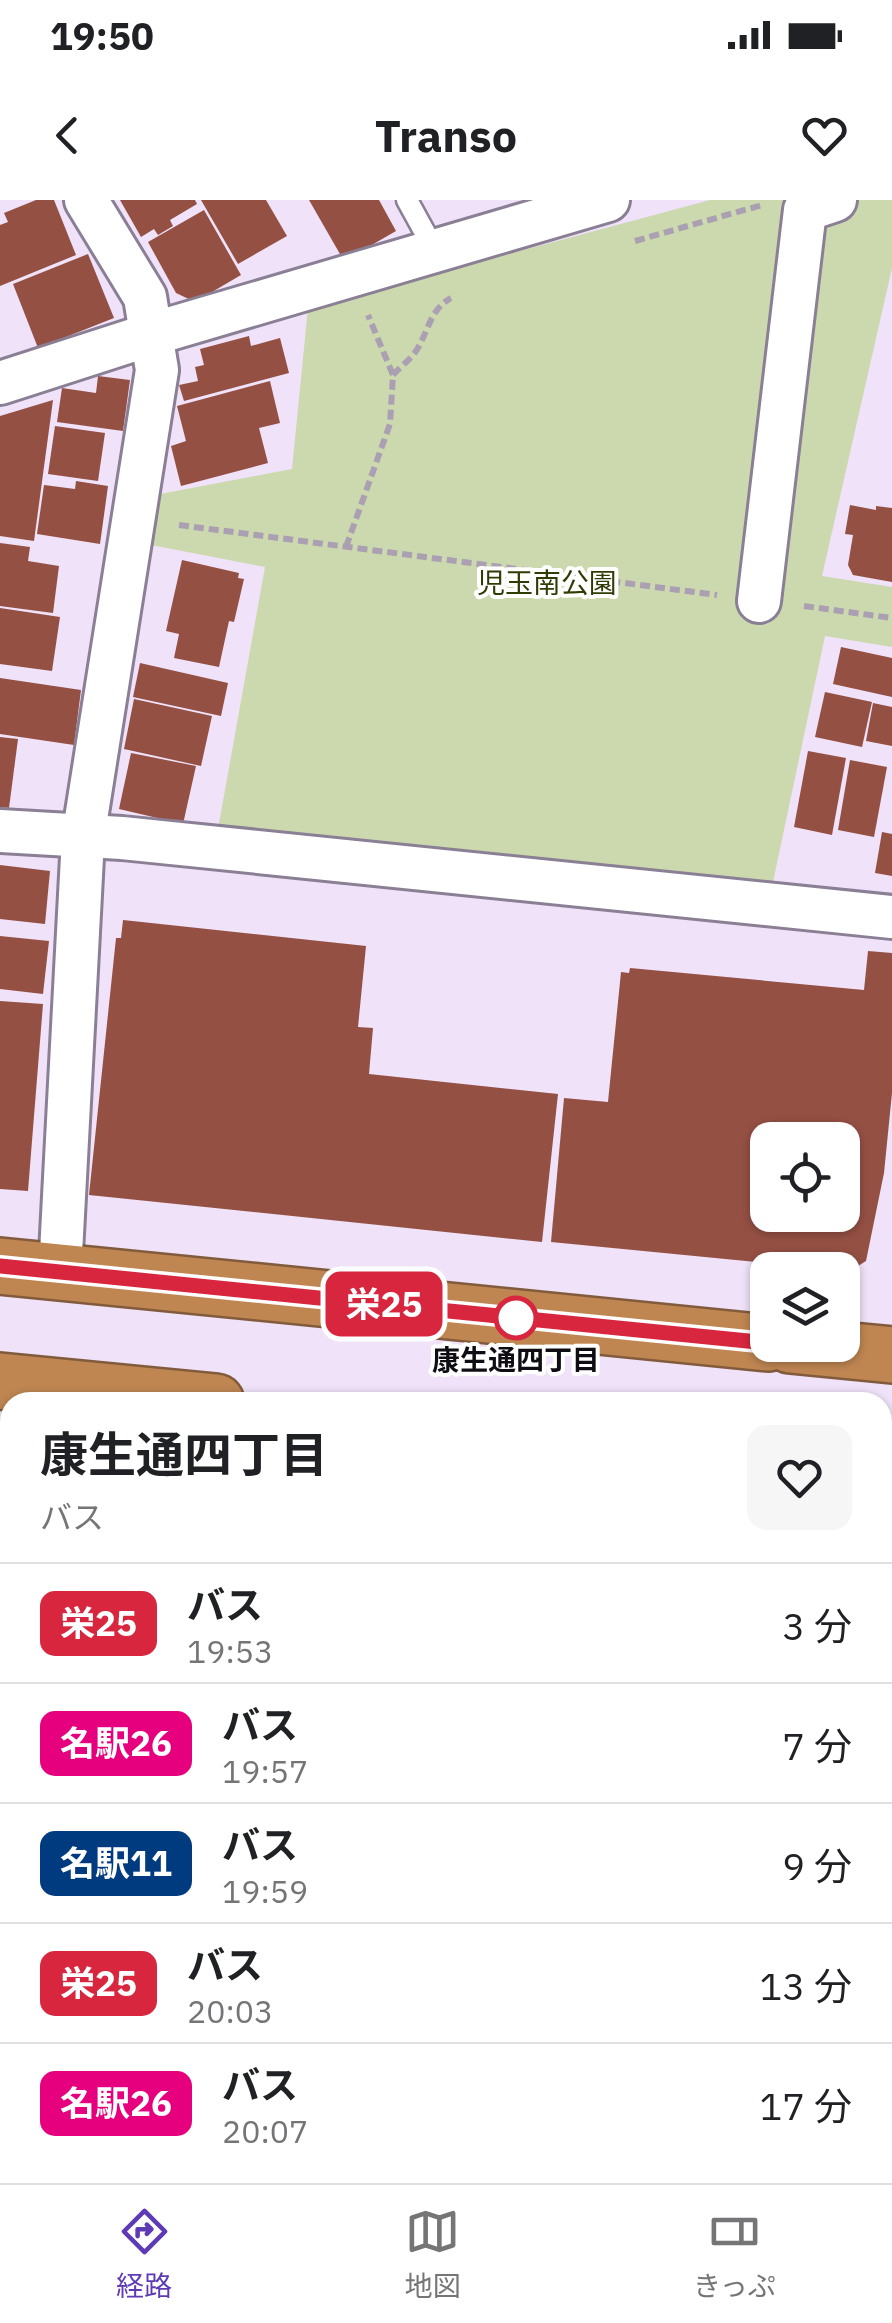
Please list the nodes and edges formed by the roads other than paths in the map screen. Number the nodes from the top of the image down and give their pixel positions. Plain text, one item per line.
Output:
1 (86, 200) edge
2 (407, 200) edge
3 (608, 200) edge
4 (835, 200) edge
5 (435, 251) junction
6 (152, 334) junction
7 (0, 383) edge
8 (759, 600) road end
9 (0, 831) edge
10 (82, 838) junction
11 (892, 917) edge
12 (0, 1266) edge
13 (60, 1272) junction
14 (750, 1341) edge
15 (860, 1352) edge
16 (892, 1355) edge
17 (0, 1381) edge
18 (52, 1392) edge

1 - 6 street
2 - 5 lane
3 - 5 street
4 - 8 street
5 - 6 street
6 - 7 street
6 - 10 street
9 - 10 street
10 - 11 street
10 - 13 street
12 - 13 highway
13 - 14 highway
15 - 16 highway
17 - 18 highway

